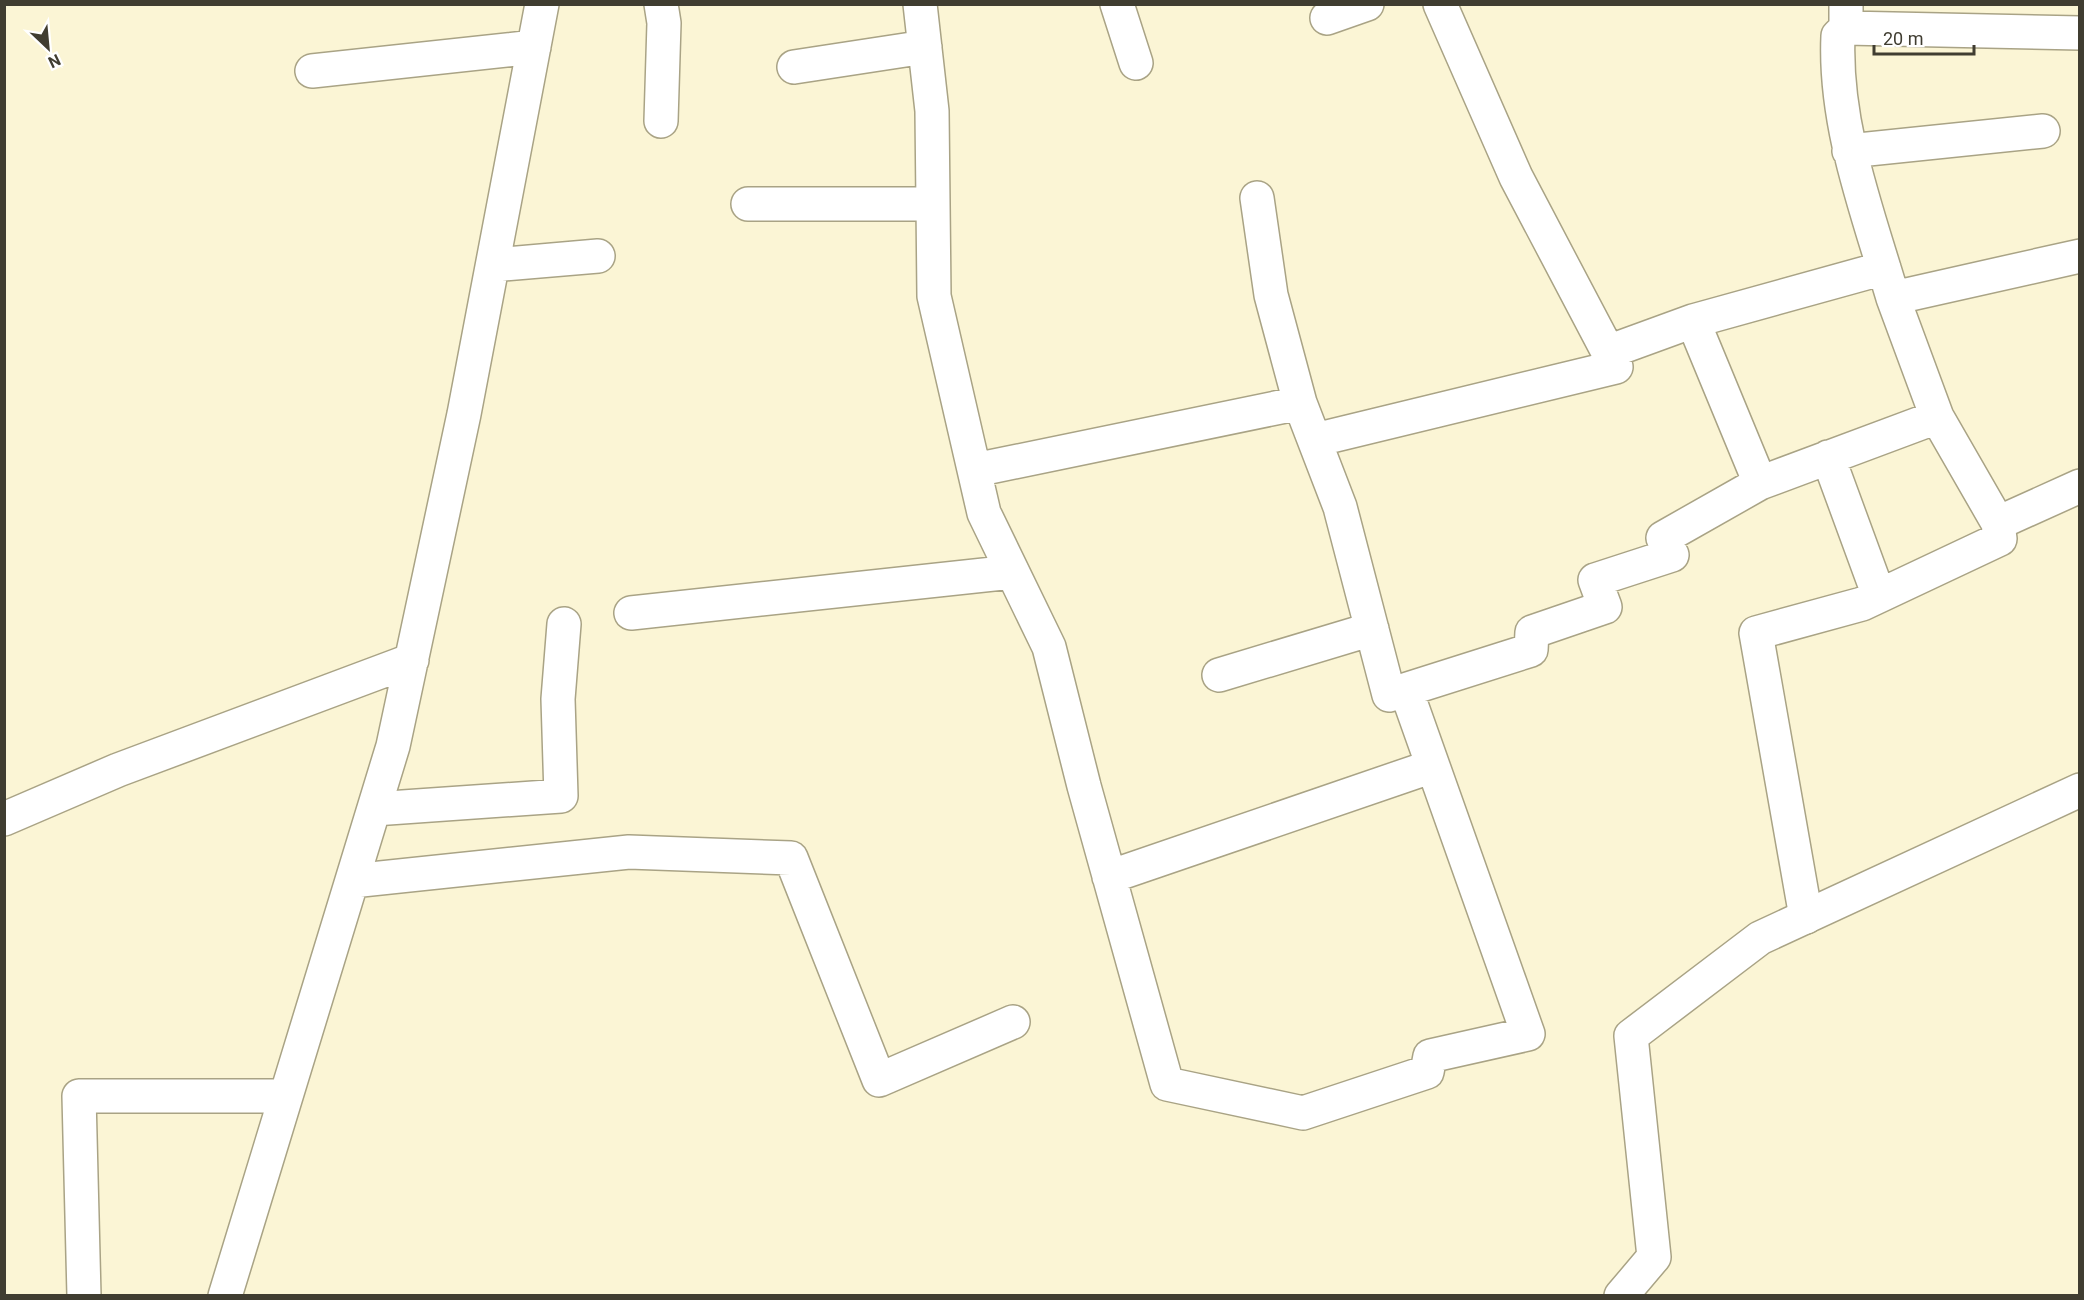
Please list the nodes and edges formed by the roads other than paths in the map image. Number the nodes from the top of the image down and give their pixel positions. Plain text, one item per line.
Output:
1 (542, 4) edge
2 (661, 4) edge
3 (920, 4) edge
4 (1117, 4) edge
5 (1366, 4) edge
6 (1440, 4) edge
7 (1846, 16) edge
8 (1328, 18) dead end
9 (2079, 33) edge
10 (534, 47) junction
11 (925, 47) junction
12 (1136, 63) dead end
13 (794, 67) dead end
14 (312, 71) dead end
15 (661, 121) dead end
16 (2043, 131) dead end
17 (1849, 151) junction
18 (1257, 198) dead end
19 (748, 204) dead end
20 (933, 204) junction
21 (598, 256) dead end
22 (2079, 256) edge
23 (493, 265) junction
24 (1888, 283) junction
25 (1692, 321) junction
26 (1608, 352) junction
27 (1300, 403) junction
28 (1937, 417) junction
29 (1315, 440) junction
30 (1828, 457) junction
31 (975, 471) junction
32 (1760, 483) junction
33 (2079, 486) edge
34 (1998, 523) junction
35 (1012, 572) junction
36 (1879, 596) junction
37 (631, 613) dead end
38 (564, 624) dead end
39 (1372, 629) junction
40 (411, 660) junction
41 (1219, 675) dead end
42 (1406, 690) junction
43 (1433, 766) junction
44 (2079, 790) edge
45 (374, 809) junction
46 (4, 819) edge
47 (1109, 877) junction
48 (352, 881) junction
49 (1806, 917) junction
50 (1013, 1022) dead end
51 (286, 1096) junction
52 (84, 1296) edge
53 (225, 1296) edge
54 (1621, 1296) edge

1 - 10 street
2 - 15 street
3 - 11 street
4 - 12 street
5 - 8 street
6 - 26 street
7 - 9 street
7 - 17 street
10 - 14 street
10 - 23 street
11 - 13 street
11 - 20 street
16 - 17 street
17 - 24 street
18 - 27 street
19 - 20 street
20 - 31 street
21 - 23 street
22 - 24 street
23 - 40 street
24 - 25 street
24 - 28 street
25 - 26 street
25 - 32 street
26 - 29 street
27 - 29 street
27 - 31 street
28 - 30 street
28 - 34 street
29 - 39 street
30 - 32 street
30 - 36 street
31 - 35 street
32 - 42 street
33 - 34 street
34 - 36 street
35 - 37 street
35 - 47 street
36 - 49 street
38 - 45 street
39 - 41 street
39 - 42 street
40 - 45 street
40 - 46 street
42 - 43 street
43 - 47 street
43 - 47 street
44 - 49 street
45 - 48 street
48 - 50 street
48 - 51 street
49 - 54 street
51 - 52 street
51 - 53 street

